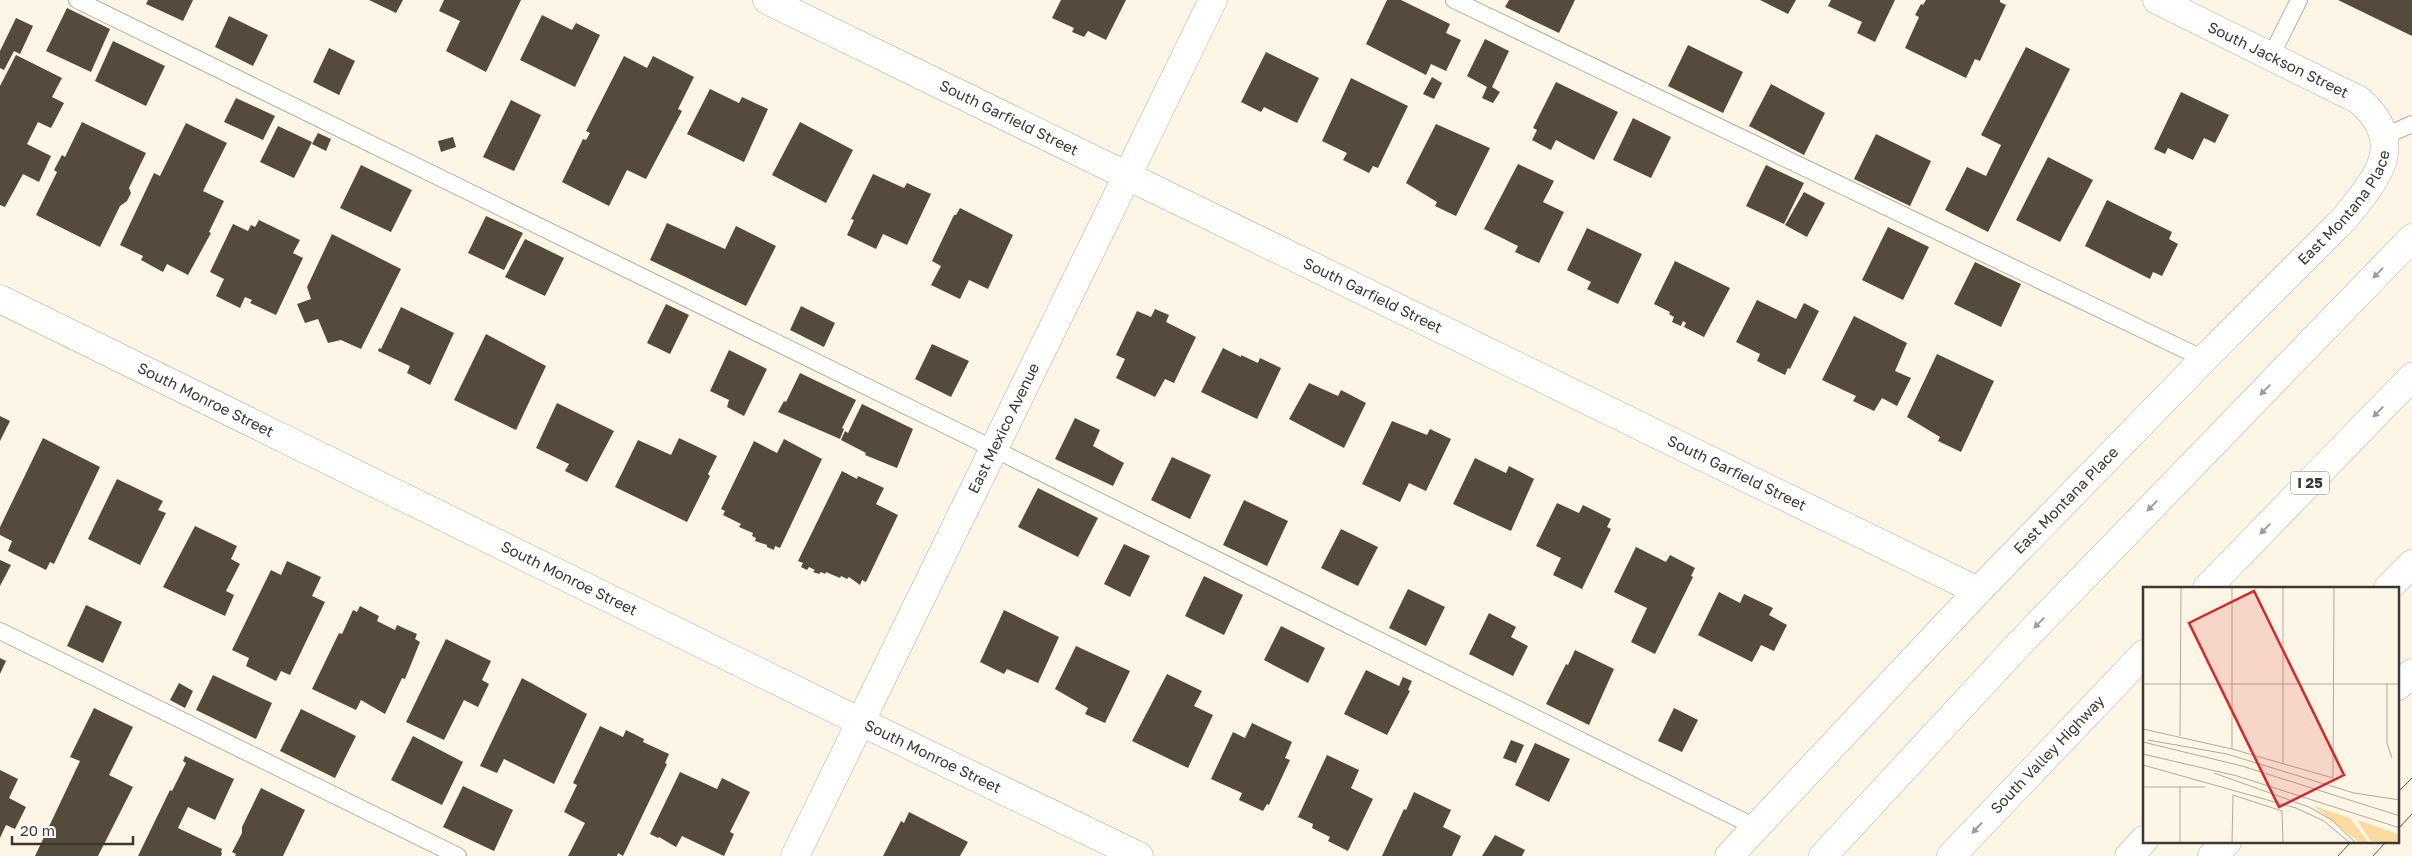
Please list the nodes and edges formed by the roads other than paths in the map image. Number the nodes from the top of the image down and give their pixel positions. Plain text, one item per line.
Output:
1 (77, 0) edge
2 (767, 0) edge
3 (1214, 0) edge
4 (1454, 0) edge
5 (2157, 0) edge
6 (2299, 0) edge
7 (2271, 56) junction
8 (2412, 124) edge
9 (2385, 136) junction
10 (1128, 178) junction
11 (2412, 238) edge
12 (0, 298) edge
13 (2204, 359) junction
14 (2412, 377) edge
15 (994, 449) junction
16 (2412, 564) edge
17 (2209, 587) edge
18 (2389, 587) edge
19 (1978, 591) junction
20 (0, 631) edge
21 (2143, 655) edge
22 (2412, 673) edge
23 (2400, 684) edge
24 (860, 722) junction
25 (1755, 826) junction
26 (2143, 841) edge
27 (2225, 844) edge
28 (458, 856) edge
29 (795, 856) edge
30 (1139, 856) edge
31 (1729, 856) edge
32 (1823, 856) edge
33 (1951, 856) edge
34 (2129, 856) edge
35 (2212, 856) edge

1 - 15 lane
2 - 10 main road, South Garfield Street
3 - 10 main road, East Mexico Avenue
4 - 13 lane
5 - 7 main road, South Jackson Street
6 - 7 lane
7 - 9 main road, South Jackson Street
8 - 9 lane
9 - 13 main road, East Montana Place
10 - 15 main road, East Mexico Avenue
10 - 19 main road, South Garfield Street
11 -> 32 main road
12 - 24 main road, South Monroe Street
13 - 19 main road, East Montana Place
14 -> 17 main road, I 25
15 - 24 main road, East Mexico Avenue
15 - 25 lane
16 - 18 main road
19 - 25 main road, East Montana Place
20 - 28 lane
21 -> 33 main road, South Valley Highway
22 - 23 main road
24 - 29 main road, East Mexico Avenue
24 - 30 main road, South Monroe Street
25 - 31 main road, East Montana Place
26 - 34 main road
27 - 35 main road

